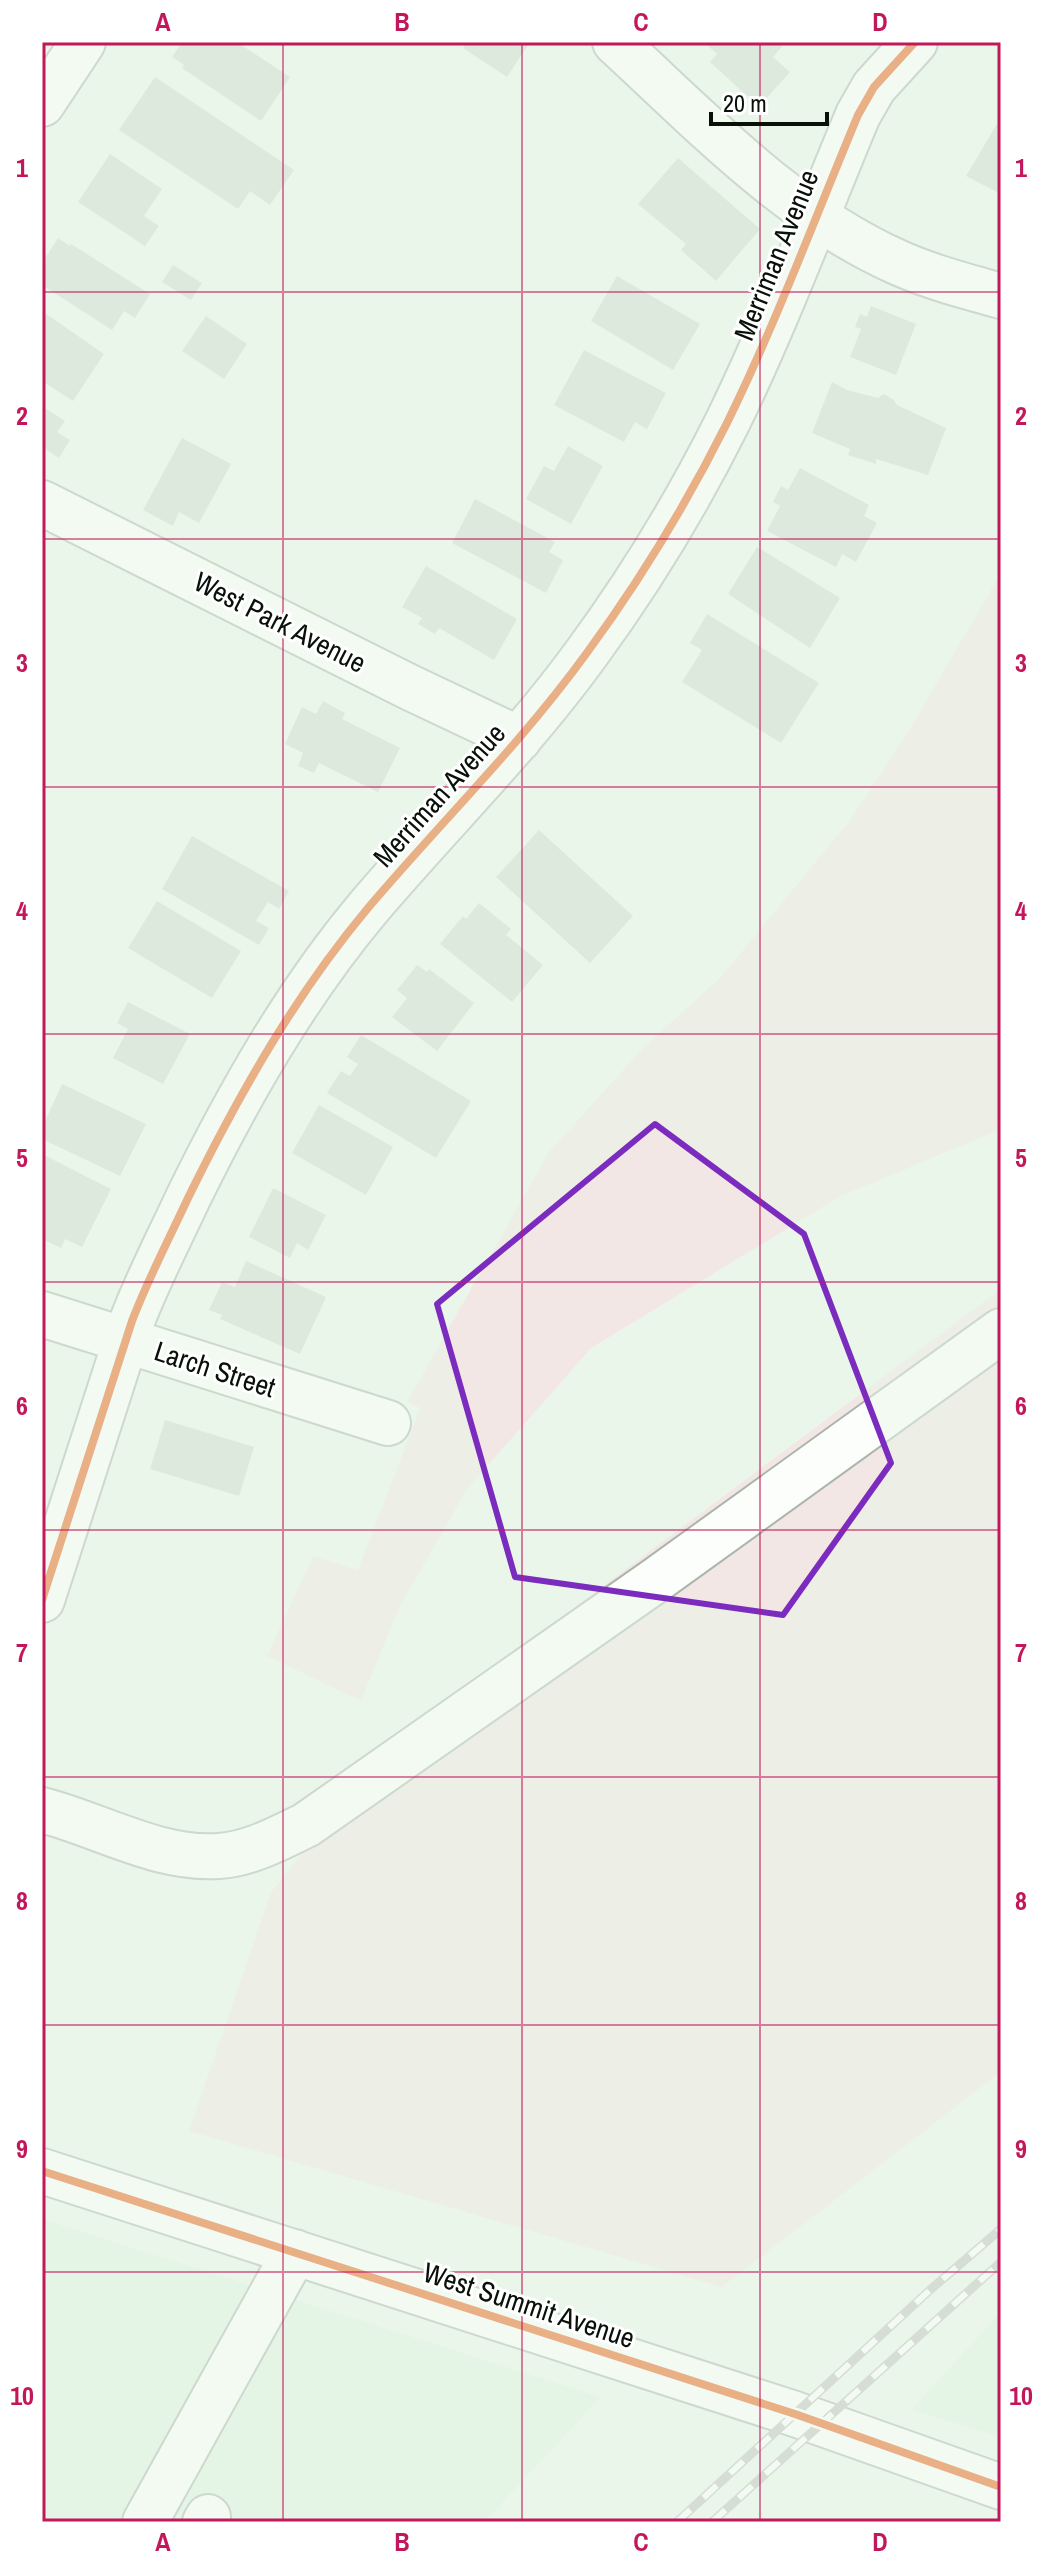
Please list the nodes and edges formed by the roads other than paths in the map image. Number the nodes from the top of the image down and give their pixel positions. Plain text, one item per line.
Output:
1 (83, 42) edge
2 (615, 42) edge
3 (915, 42) edge
4 (42, 104) edge
5 (816, 217) junction
6 (1001, 296) edge
7 (42, 503) edge
8 (519, 739) junction
9 (42, 1314) edge
10 (1001, 1331) edge
11 (125, 1340) junction
12 (388, 1423) dead end
13 (42, 1600) edge
14 (42, 1810) edge
15 (42, 2171) edge
16 (295, 2252) junction
17 (1001, 2487) edge
18 (145, 2522) edge

1 - 4 street
2 - 5 street
3 - 5 street, Merriman Avenue
5 - 6 street
5 - 8 street, Merriman Avenue
7 - 8 street, West Park Avenue
8 - 11 street, Merriman Avenue
9 - 11 street, Larch Street
10 - 14 street
11 - 12 street, Larch Street
11 - 13 street, Merriman Avenue
15 - 16 street, West Summit Avenue
16 - 17 street, West Summit Avenue
16 - 18 street

